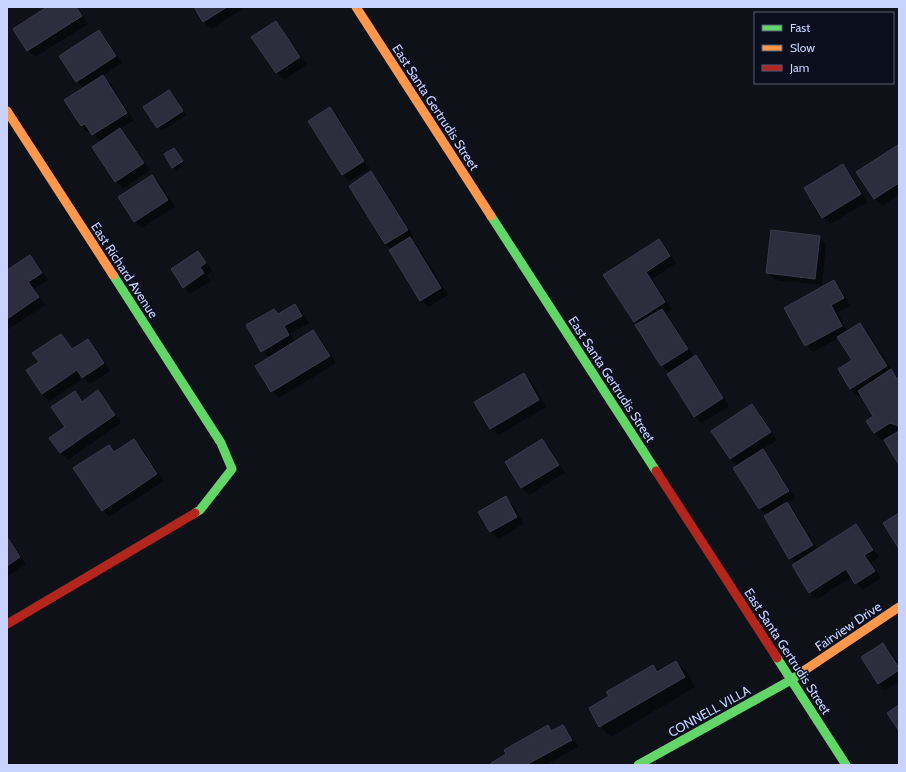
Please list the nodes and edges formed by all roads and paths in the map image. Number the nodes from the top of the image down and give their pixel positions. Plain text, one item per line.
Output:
1 (356, 7) edge
2 (7, 112) edge
3 (899, 607) edge
4 (7, 624) edge
5 (792, 680) junction
6 (638, 765) edge
7 (846, 765) edge

1 - 5 street, East Santa Gertrudis Street
2 - 4 street, East Richard Avenue
3 - 5 street, Fairview Drive
5 - 6 street, CONNELL VILLA
5 - 7 street, East Santa Gertrudis Street

